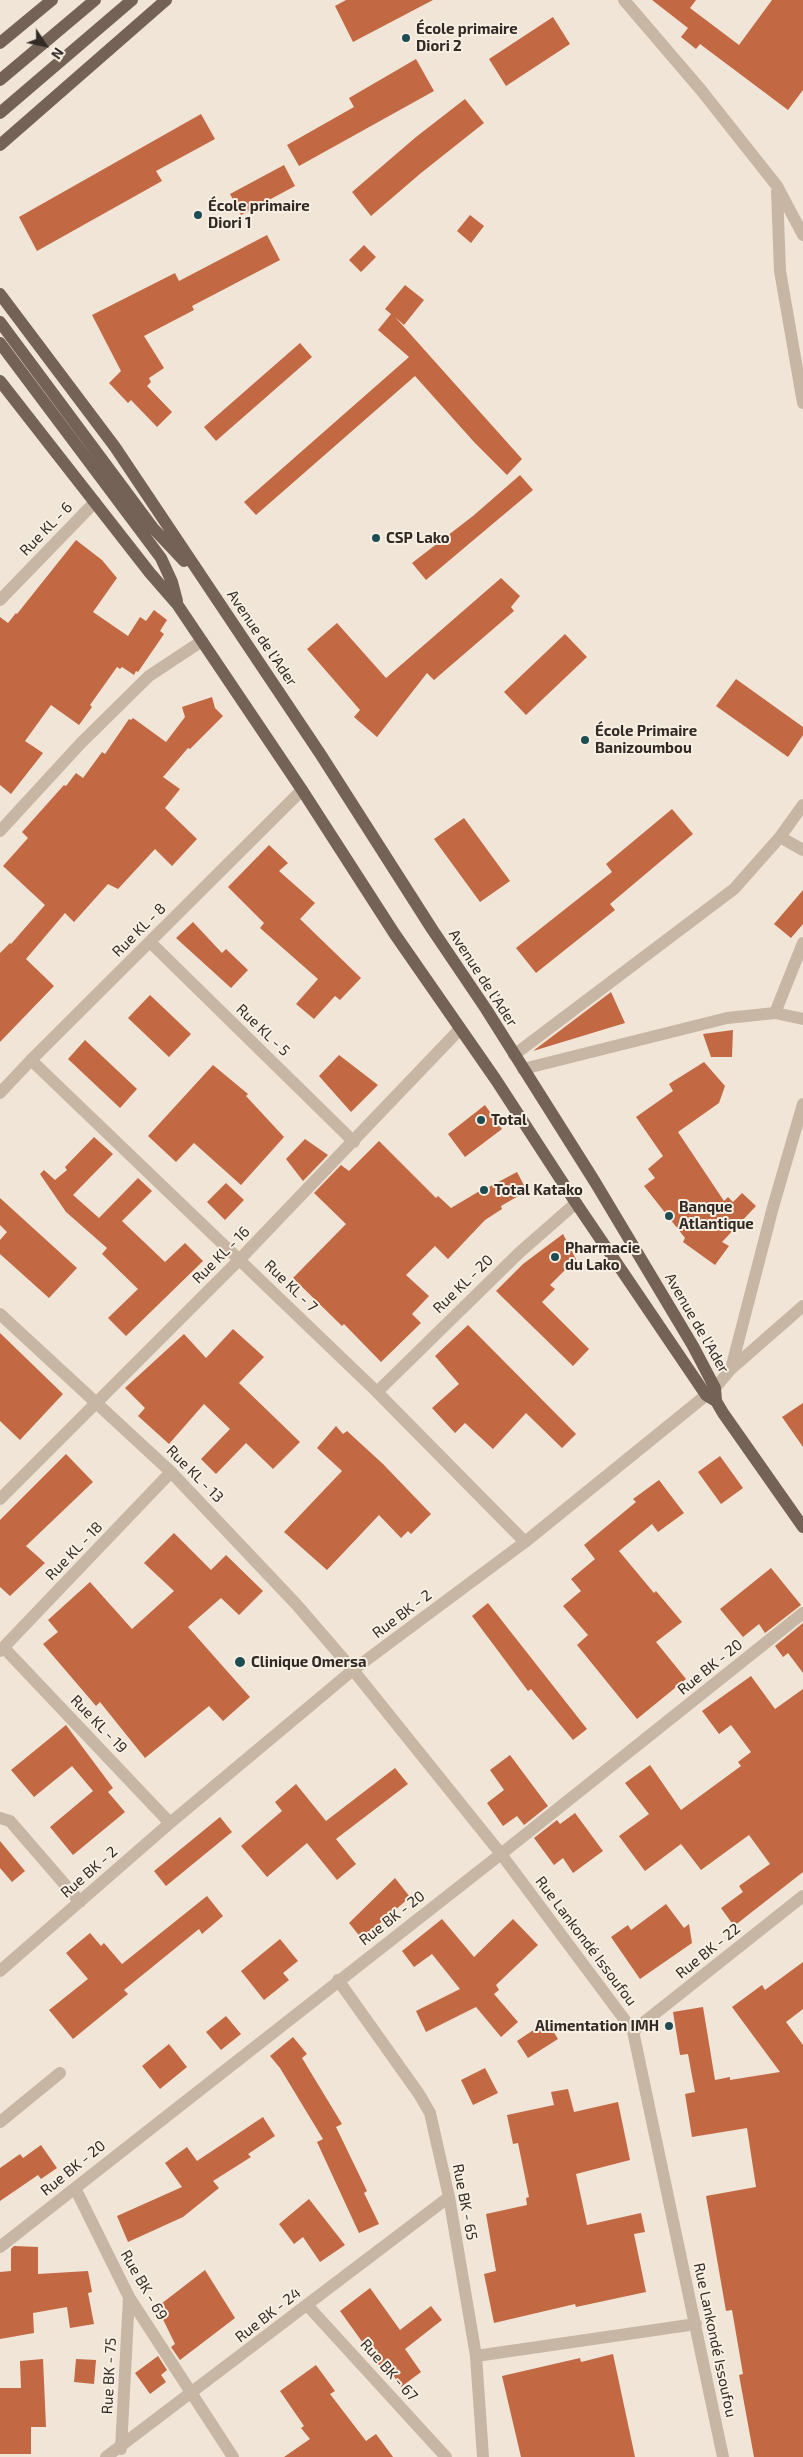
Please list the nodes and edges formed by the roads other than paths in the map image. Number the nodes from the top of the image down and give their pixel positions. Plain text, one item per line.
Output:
1 (52, 0) edge
2 (94, 0) edge
3 (132, 0) edge
4 (166, 0) edge
5 (624, 0) edge
6 (1, 41) edge
7 (0, 80) edge
8 (0, 113) edge
9 (0, 145) edge
10 (777, 186) junction
11 (803, 235) edge
12 (0, 294) edge
13 (0, 322) edge
14 (0, 343) edge
15 (0, 381) edge
16 (803, 403) edge
17 (95, 502) junction
18 (205, 582) junction
19 (0, 600) edge
20 (177, 604) junction
21 (202, 641) junction
22 (302, 790) junction
23 (803, 804) edge
24 (0, 831) edge
25 (780, 837) junction
26 (803, 850) edge
27 (150, 942) junction
28 (803, 943) edge
29 (775, 1013) junction
30 (803, 1019) edge
31 (460, 1029) junction
32 (514, 1055) junction
33 (31, 1060) junction
34 (523, 1069) junction
35 (0, 1094) edge
36 (803, 1104) edge
37 (354, 1142) junction
38 (576, 1203) junction
39 (240, 1259) junction
40 (803, 1306) edge
41 (0, 1314) edge
42 (731, 1369) junction
43 (377, 1392) junction
44 (712, 1395) junction
45 (95, 1402) junction
46 (171, 1472) junction
47 (0, 1499) edge
48 (803, 1527) edge
49 (525, 1542) junction
50 (803, 1613) edge
51 (2, 1650) edge
52 (354, 1670) junction
53 (0, 1818) edge
54 (170, 1822) junction
55 (501, 1854) junction
56 (803, 1896) edge
57 (80, 1902) junction
58 (0, 1971) edge
59 (338, 1980) junction
60 (633, 2031) junction
61 (60, 2073) dead end
62 (0, 2122) edge
63 (75, 2188) junction
64 (449, 2197) junction
65 (0, 2247) edge
66 (129, 2297) junction
67 (308, 2305) junction
68 (696, 2324) junction
69 (476, 2356) junction
70 (192, 2393) junction
71 (121, 2451) edge
72 (106, 2457) edge
73 (131, 2457) edge
74 (233, 2457) edge
75 (446, 2457) edge
76 (483, 2457) edge
77 (723, 2457) edge

1 - 6 main road
2 - 7 main road
3 - 8 main road
4 - 9 main road
5 - 10 street
10 - 11 street
10 - 16 street
12 - 18 main road, Avenue de l'Ader
13 - 18 main road, Avenue de l'Ader
14 - 20 main road, Avenue de l'Ader
15 - 17 main road, Avenue de l'Ader
17 - 19 street, Rue KL - 6
17 - 20 main road, Avenue de l'Ader
18 - 32 main road, Avenue de l'Ader
20 - 21 main road, Avenue de l'Ader
21 - 22 main road, Avenue de l'Ader
21 - 24 street
22 - 27 street, Rue KL - 8
22 - 31 main road, Avenue de l'Ader
23 - 25 street
25 - 26 street
25 - 32 street
27 - 33 street, Rue KL - 8
27 - 37 street, Rue KL - 5
28 - 29 street
29 - 30 street
29 - 34 street
31 - 37 street, Rue KL - 16
31 - 38 main road, Avenue de l'Ader
32 - 34 main road, Avenue de l'Ader
33 - 35 street, Rue KL - 8
33 - 39 street, Rue KL - 7
34 - 44 main road, Avenue de l'Ader
36 - 42 street
37 - 39 street, Rue KL - 16
38 - 43 street, Rue KL - 20
38 - 44 main road, Avenue de l'Ader
39 - 43 street, Rue KL - 7
39 - 45 street, Rue KL - 16
40 - 42 street, Rue BK - 2
41 - 45 street, Rue KL - 13
42 - 44 street, Rue BK - 2
43 - 49 street, Rue KL - 7
44 - 48 main road, Avenue de l'Ader
44 - 49 street, Rue BK - 2
45 - 46 street, Rue KL - 13
45 - 47 street, Rue KL - 16
46 - 51 street, Rue KL - 18
46 - 52 street, Rue KL - 13
49 - 52 street, Rue BK - 2
50 - 55 street, Rue BK - 20
51 - 54 street, Rue KL - 19
52 - 54 street, Rue BK - 2
52 - 55 street, Rue Lankondé Issoufou
53 - 57 street
54 - 57 street, Rue BK - 2
55 - 59 street, Rue BK - 20
55 - 60 street, Rue Lankondé Issoufou
56 - 60 street, Rue BK - 22
57 - 58 street, Rue BK - 2
59 - 63 street, Rue BK - 20
59 - 64 street, Rue BK - 65
60 - 68 street, Rue Lankondé Issoufou
61 - 62 street
63 - 65 street, Rue BK - 20
63 - 66 street, Rue BK - 69
64 - 67 street, Rue BK - 24
64 - 69 street, Rue BK - 65
66 - 70 street, Rue BK - 69
66 - 71 street, Rue BK - 75
67 - 70 street, Rue BK - 24
67 - 75 street, Rue BK - 67
68 - 69 street
68 - 77 street, Rue Lankondé Issoufou
69 - 76 street, Rue BK - 65
70 - 71 street, Rue BK - 24
70 - 74 street, Rue BK - 69
71 - 72 street, Rue BK - 24
71 - 73 street

